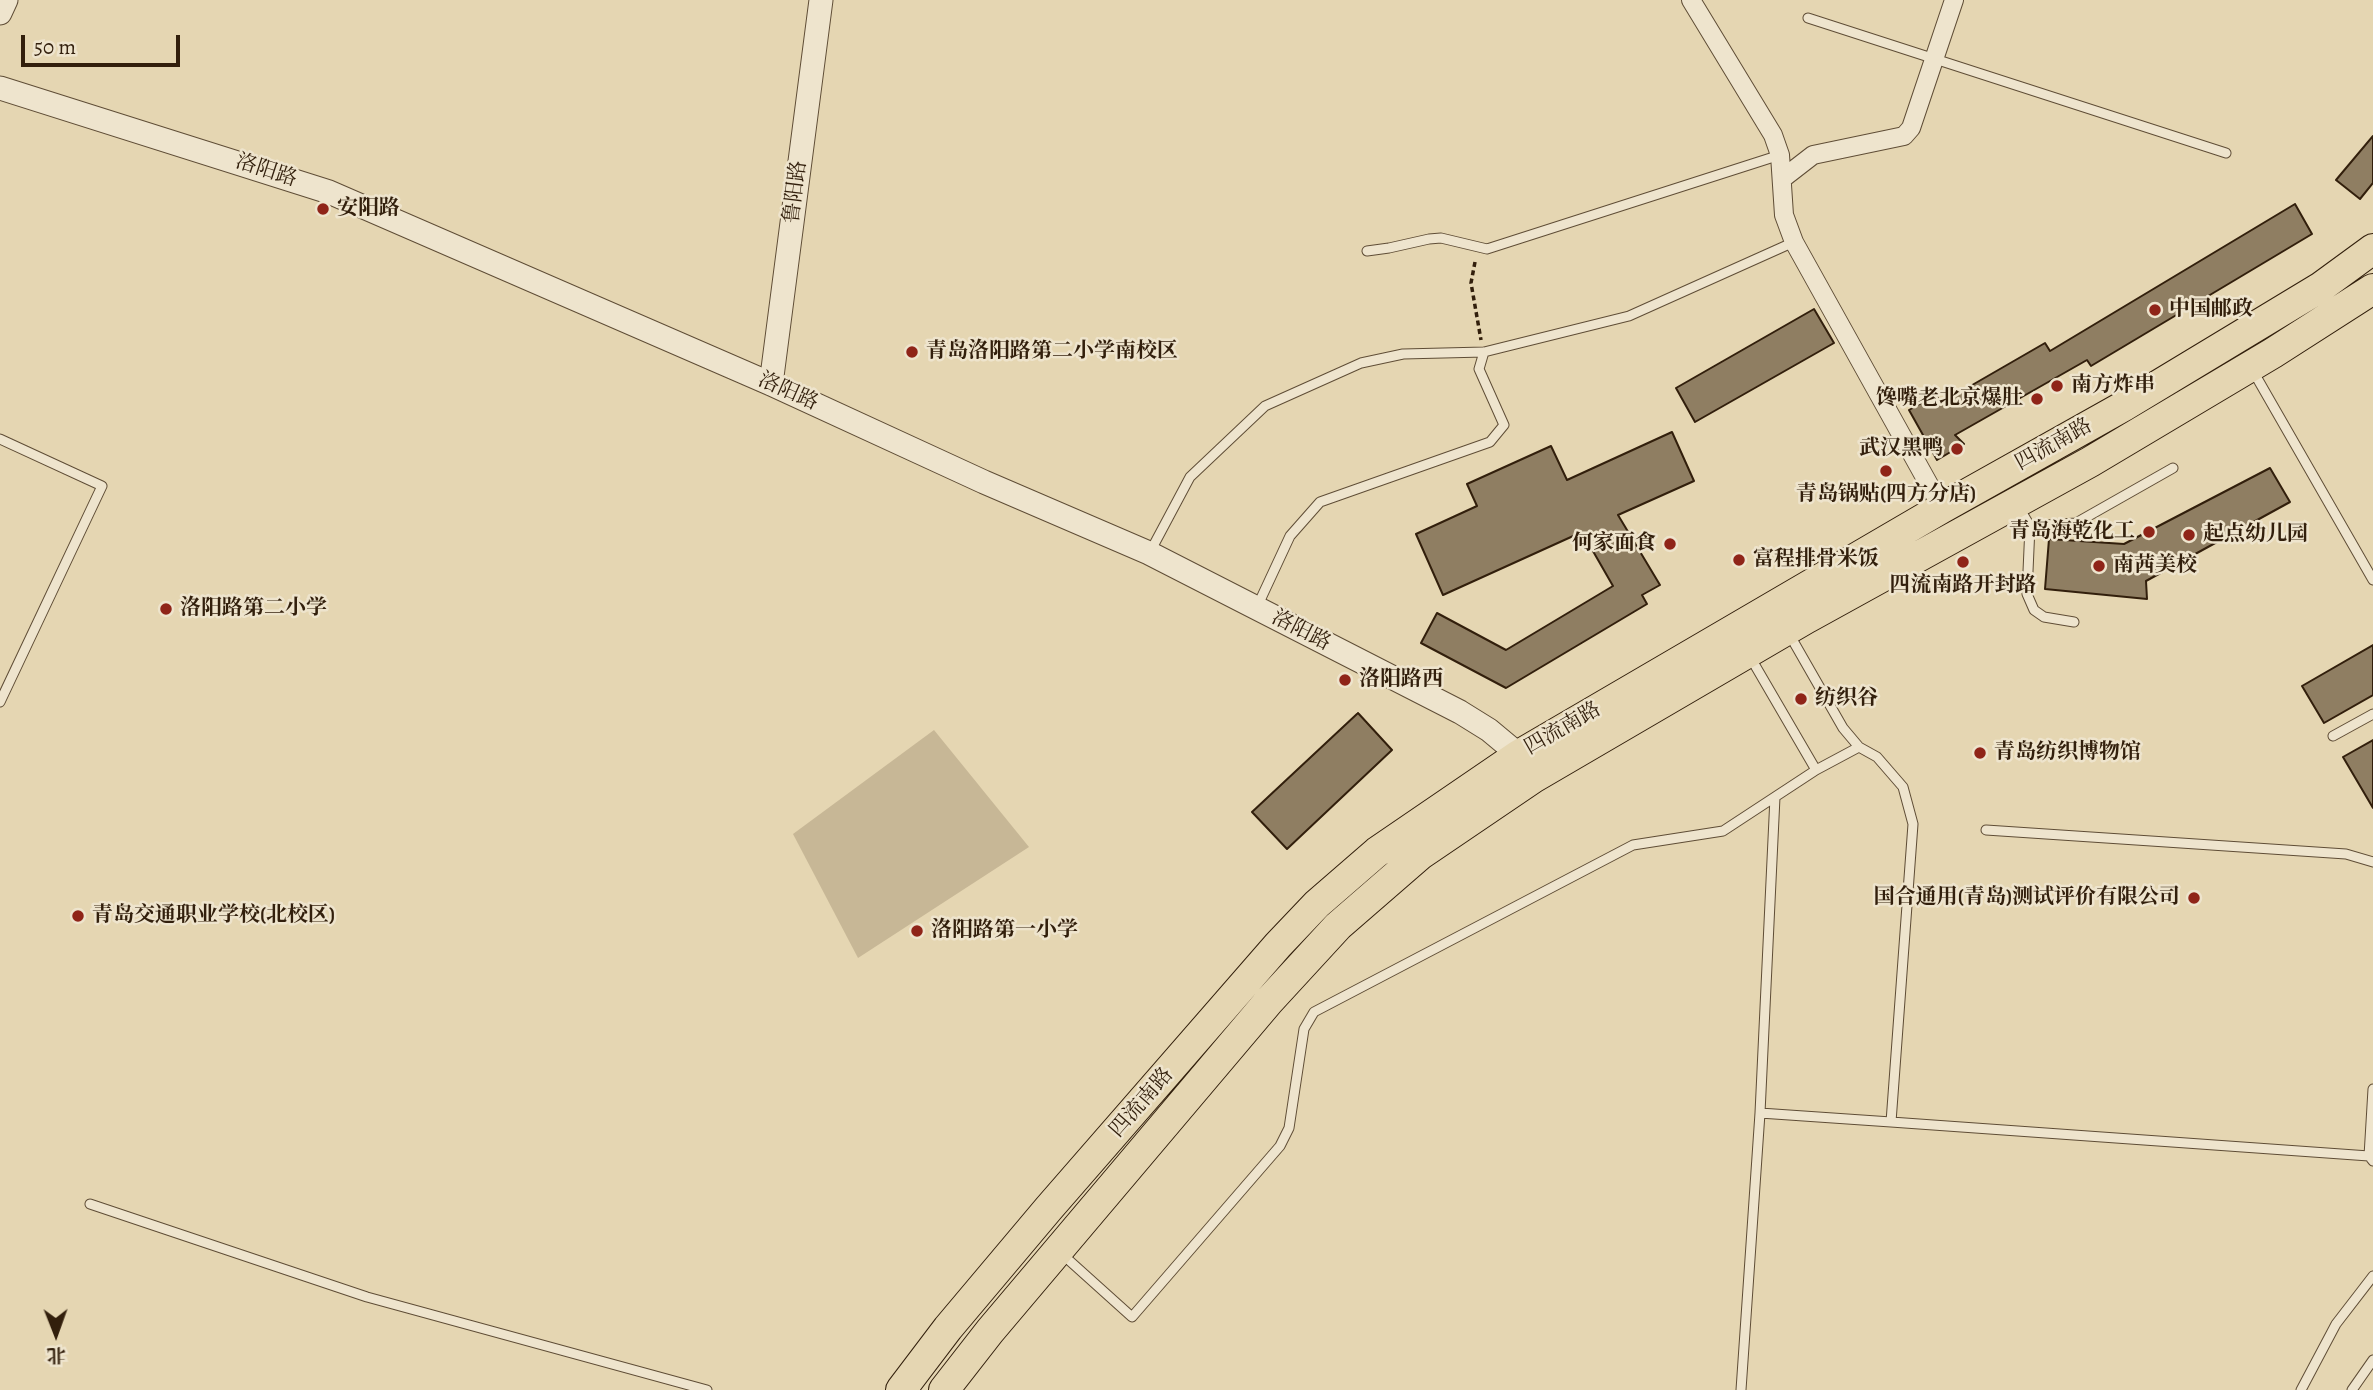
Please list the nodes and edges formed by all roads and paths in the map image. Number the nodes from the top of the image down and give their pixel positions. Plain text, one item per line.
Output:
1 (6, 0) edge
2 (821, 0) edge
3 (1691, 0) edge
4 (1954, 0) edge
5 (0, 13) edge
6 (1808, 19) dead end
7 (1934, 59) junction
8 (0, 88) edge
9 (2226, 153) dead end
10 (1780, 155) junction
11 (1782, 179) junction
12 (1794, 242) junction
13 (1487, 249) junction
14 (2373, 249) edge
15 (1367, 251) dead end
16 (2373, 289) edge
17 (1484, 352) junction
18 (2250, 366) junction
19 (771, 384) junction
20 (0, 439) edge
21 (2173, 468) dead end
22 (1942, 508) junction
23 (2023, 514) junction
24 (1149, 553) junction
25 (2373, 580) edge
26 (1256, 608) junction
27 (1780, 618) junction
28 (2074, 622) dead end
29 (1741, 642) junction
30 (0, 701) edge
31 (2373, 714) edge
32 (2333, 736) dead end
33 (1859, 747) junction
34 (1526, 767) junction
35 (1816, 770) junction
36 (1775, 797) junction
37 (1986, 830) dead end
38 (2373, 862) edge
39 (2373, 1089) edge
40 (1760, 1113) junction
41 (1891, 1122) junction
42 (2371, 1158) edge
43 (90, 1204) dead end
44 (1058, 1251) junction
45 (2373, 1276) edge
46 (2373, 1360) edge
47 (707, 1390) edge
48 (901, 1390) edge
49 (944, 1390) edge
50 (1741, 1390) edge
51 (2301, 1390) edge
52 (2352, 1390) edge

1 - 5 street
2 - 19 street, 鲁阳路
3 - 10 street
4 - 7 street
6 - 7 lane
7 - 9 lane
7 - 11 street
8 - 19 street, 洛阳路
10 - 11 street
10 - 13 lane
11 - 12 street
12 - 17 lane
12 - 22 street
13 - 15 lane
13 - 17 path
14 - 22 main road, 四流南路
16 - 18 main road, 四流南路
17 - 24 lane
17 - 26 lane
18 - 23 main road, 四流南路
18 - 25 lane
19 - 24 street, 洛阳路
20 - 30 lane
21 - 23 lane
22 - 27 main road, 四流南路
23 - 27 main road, 四流南路
23 - 28 lane
24 - 26 street, 洛阳路
26 - 34 street, 洛阳路
27 - 29 main road, 四流南路
27 - 33 lane
29 - 34 main road, 四流南路
29 - 35 lane
31 - 32 lane
33 - 35 lane
33 - 41 lane
34 - 44 main road, 四流南路
34 - 48 main road, 四流南路
35 - 36 lane
36 - 40 lane
36 - 44 lane
37 - 38 lane
39 - 42 lane
40 - 41 lane
40 - 50 lane
41 - 42 lane
43 - 47 lane
44 - 49 main road, 四流南路
45 - 51 lane
46 - 52 lane

